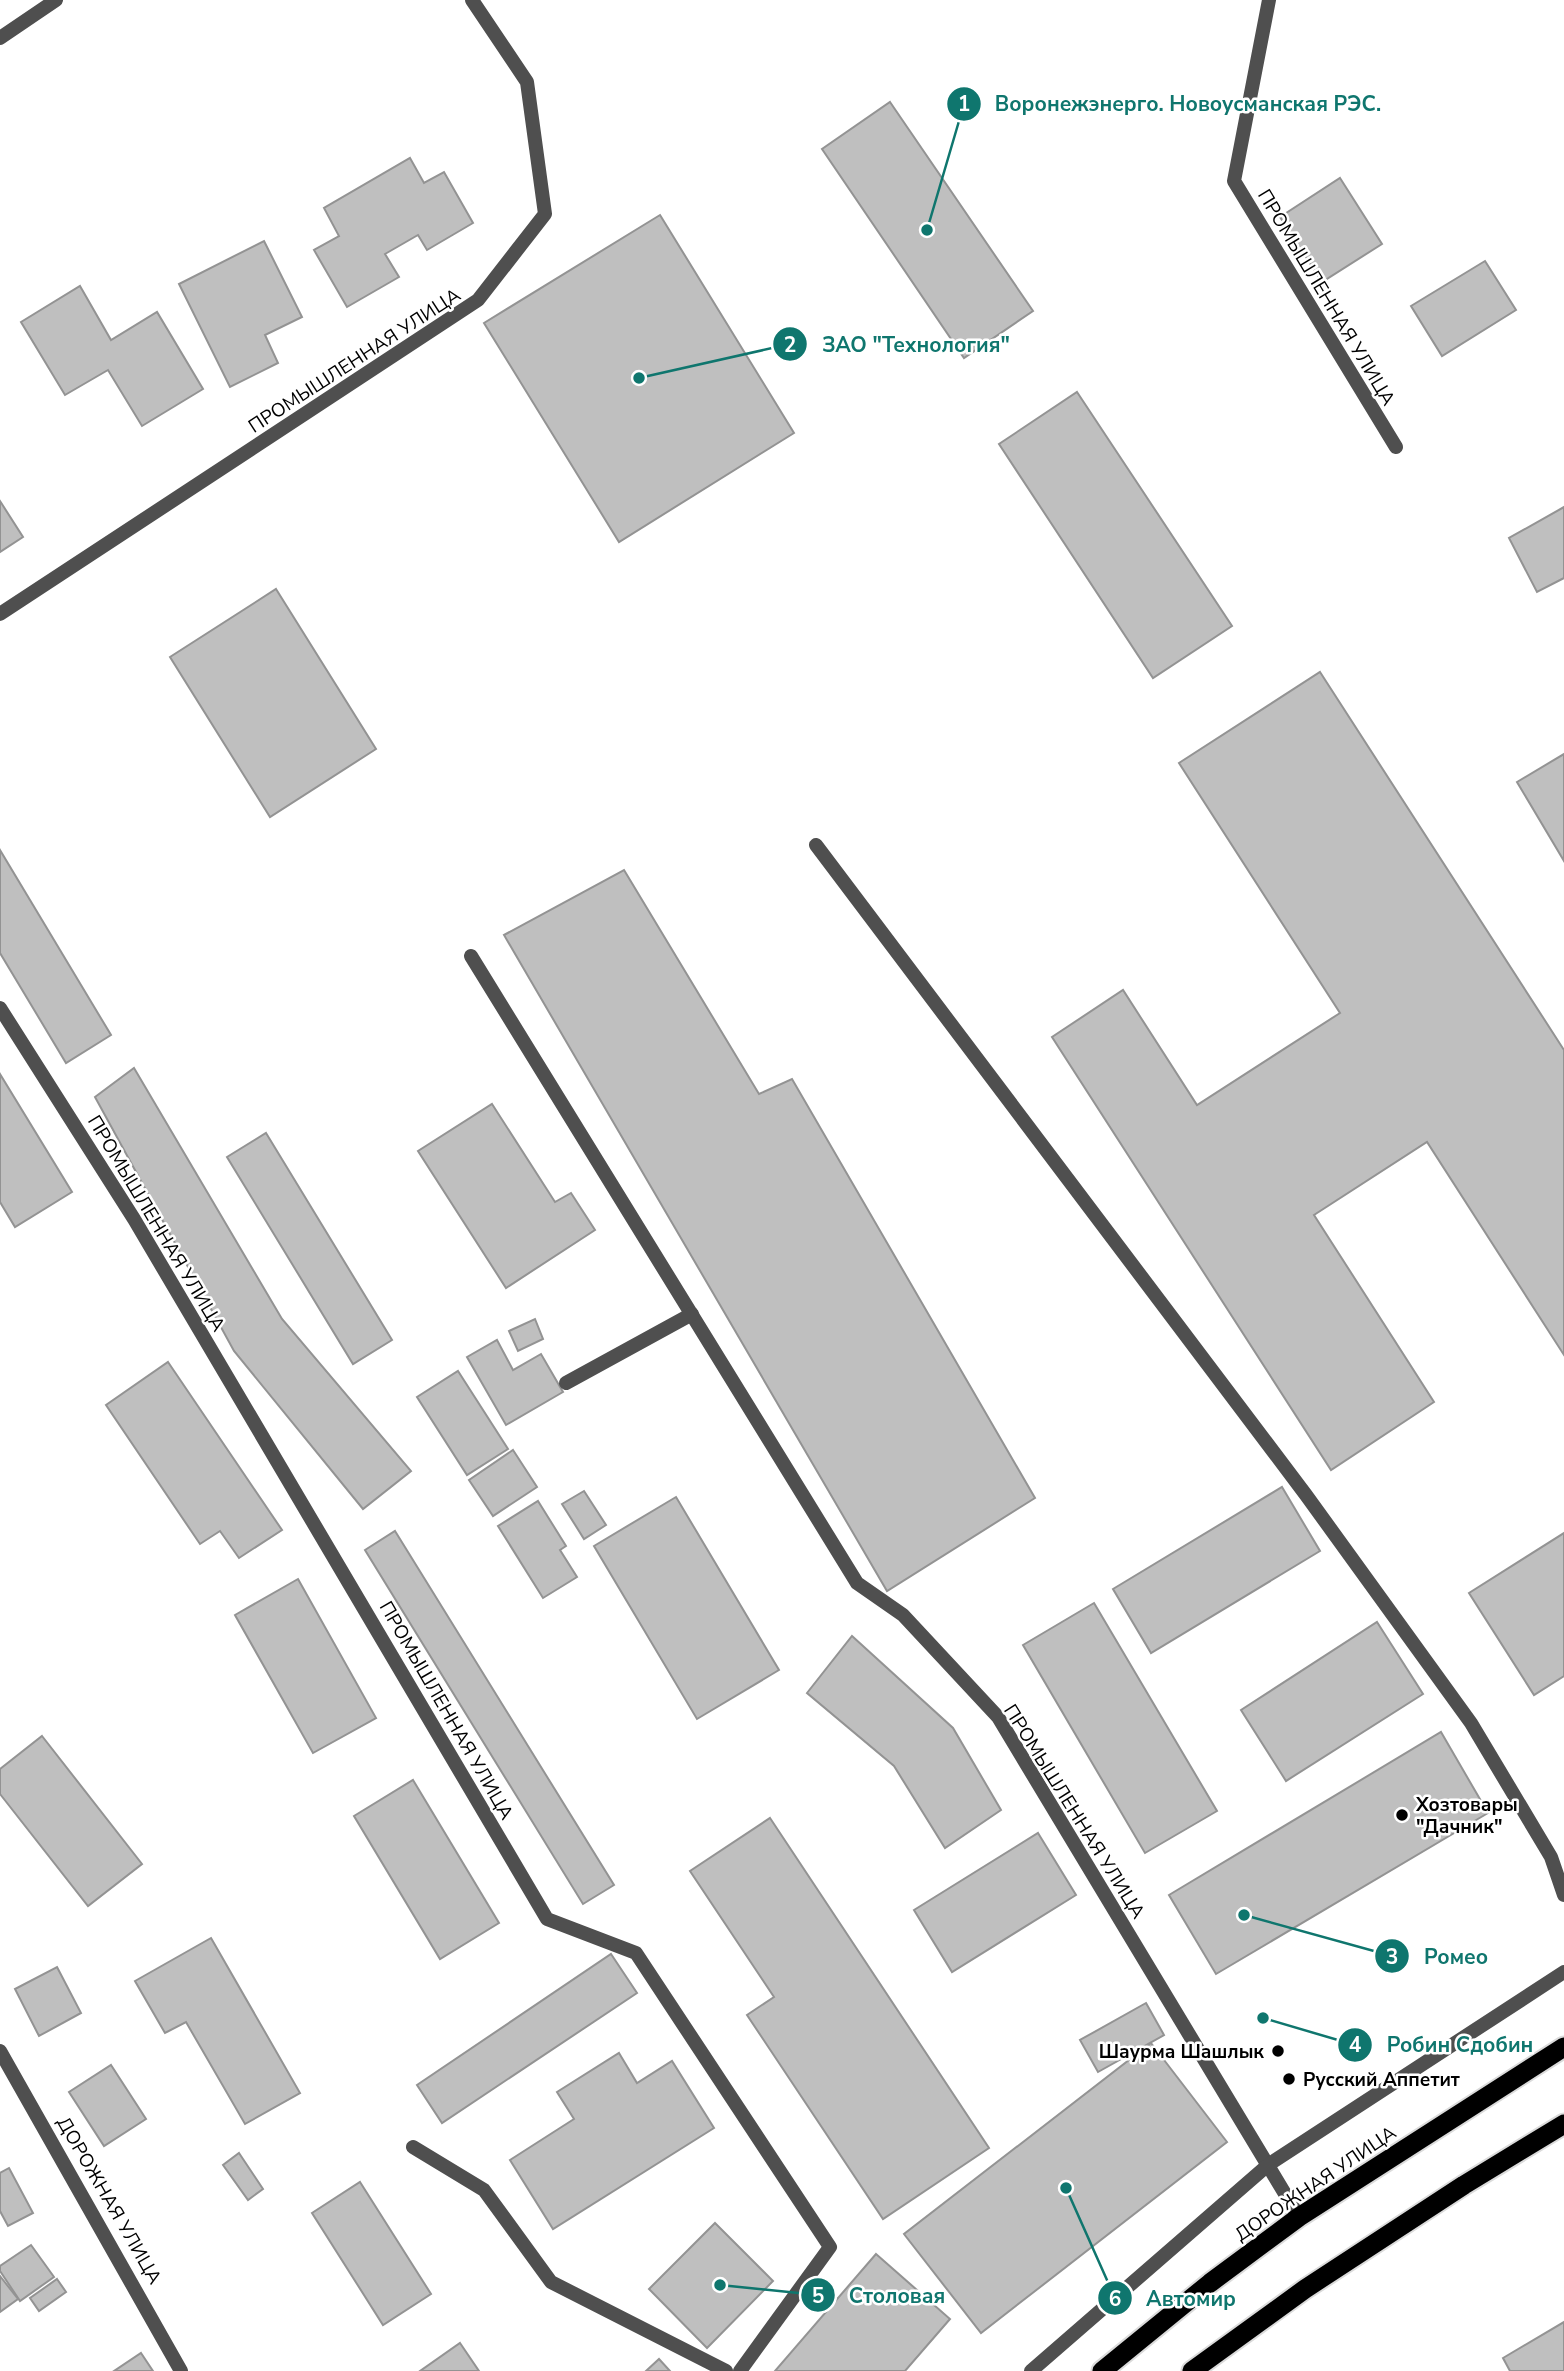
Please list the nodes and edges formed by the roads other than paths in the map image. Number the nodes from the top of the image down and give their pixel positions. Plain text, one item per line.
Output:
1 (56, 0) edge
2 (472, 0) edge
3 (1269, 0) edge
4 (0, 38) edge
5 (1396, 447) dead end
6 (0, 614) edge
7 (816, 845) dead end
8 (471, 956) dead end
9 (0, 1008) edge
10 (692, 1314) junction
11 (566, 1383) dead end
12 (1564, 1895) edge
13 (1564, 1972) edge
14 (1564, 2047) edge
15 (0, 2051) edge
16 (1564, 2124) edge
17 (413, 2147) dead end
18 (1268, 2165) junction
19 (1299, 2217) junction
20 (1201, 2368) edge
21 (181, 2371) edge
22 (726, 2371) edge
23 (740, 2371) edge
24 (1031, 2371) edge
25 (1102, 2371) edge

1 - 4 street
2 - 6 street, ПРОМЫШЛЕННАЯ УЛИЦА
3 - 5 street, ПРОМЫШЛЕННАЯ УЛИЦА
7 - 12 street
8 - 10 street, ПРОМЫШЛЕННАЯ УЛИЦА
9 - 23 street, ПРОМЫШЛЕННАЯ УЛИЦА
10 - 11 street
10 - 18 street, ПРОМЫШЛЕННАЯ УЛИЦА
13 - 18 street
14 - 19 highway, ДОРОЖНАЯ УЛИЦА
15 - 21 street, ДОРОЖНАЯ УЛИЦА
16 - 20 highway
17 - 22 street
18 - 19 street, ПРОМЫШЛЕННАЯ УЛИЦА
18 - 24 street
19 - 25 highway, ДОРОЖНАЯ УЛИЦА

